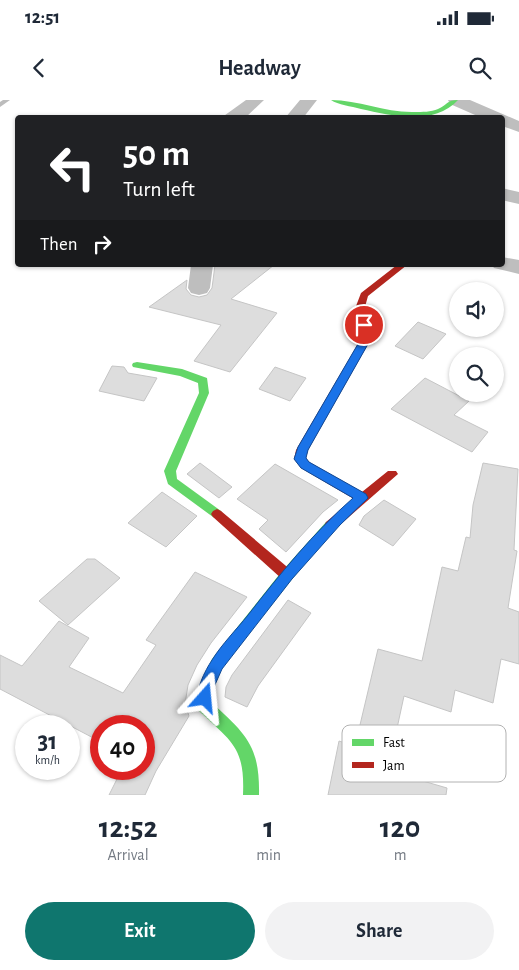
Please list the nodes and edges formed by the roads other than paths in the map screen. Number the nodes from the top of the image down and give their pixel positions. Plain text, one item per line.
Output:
1 (256, 100) edge
2 (309, 100) edge
3 (334, 100) edge
4 (455, 100) edge
5 (238, 115) edge
6 (296, 115) edge
7 (491, 115) edge
8 (505, 121) edge
9 (519, 126) edge
10 (505, 195) edge
11 (519, 198) edge
12 (505, 264) edge
13 (202, 267) edge
14 (400, 267) edge
15 (519, 267) edge
16 (199, 288) dead end
17 (137, 365) dead end
18 (392, 474) dead end
19 (362, 498) junction
20 (287, 575) junction
21 (251, 795) edge

1 - 5 street
2 - 6 street
3 - 4 street
4 - 7 street
8 - 9 street
10 - 11 street
12 - 15 street
13 - 16 street
14 - 19 street
17 - 20 street
18 - 19 street
19 - 20 street
20 - 21 street

